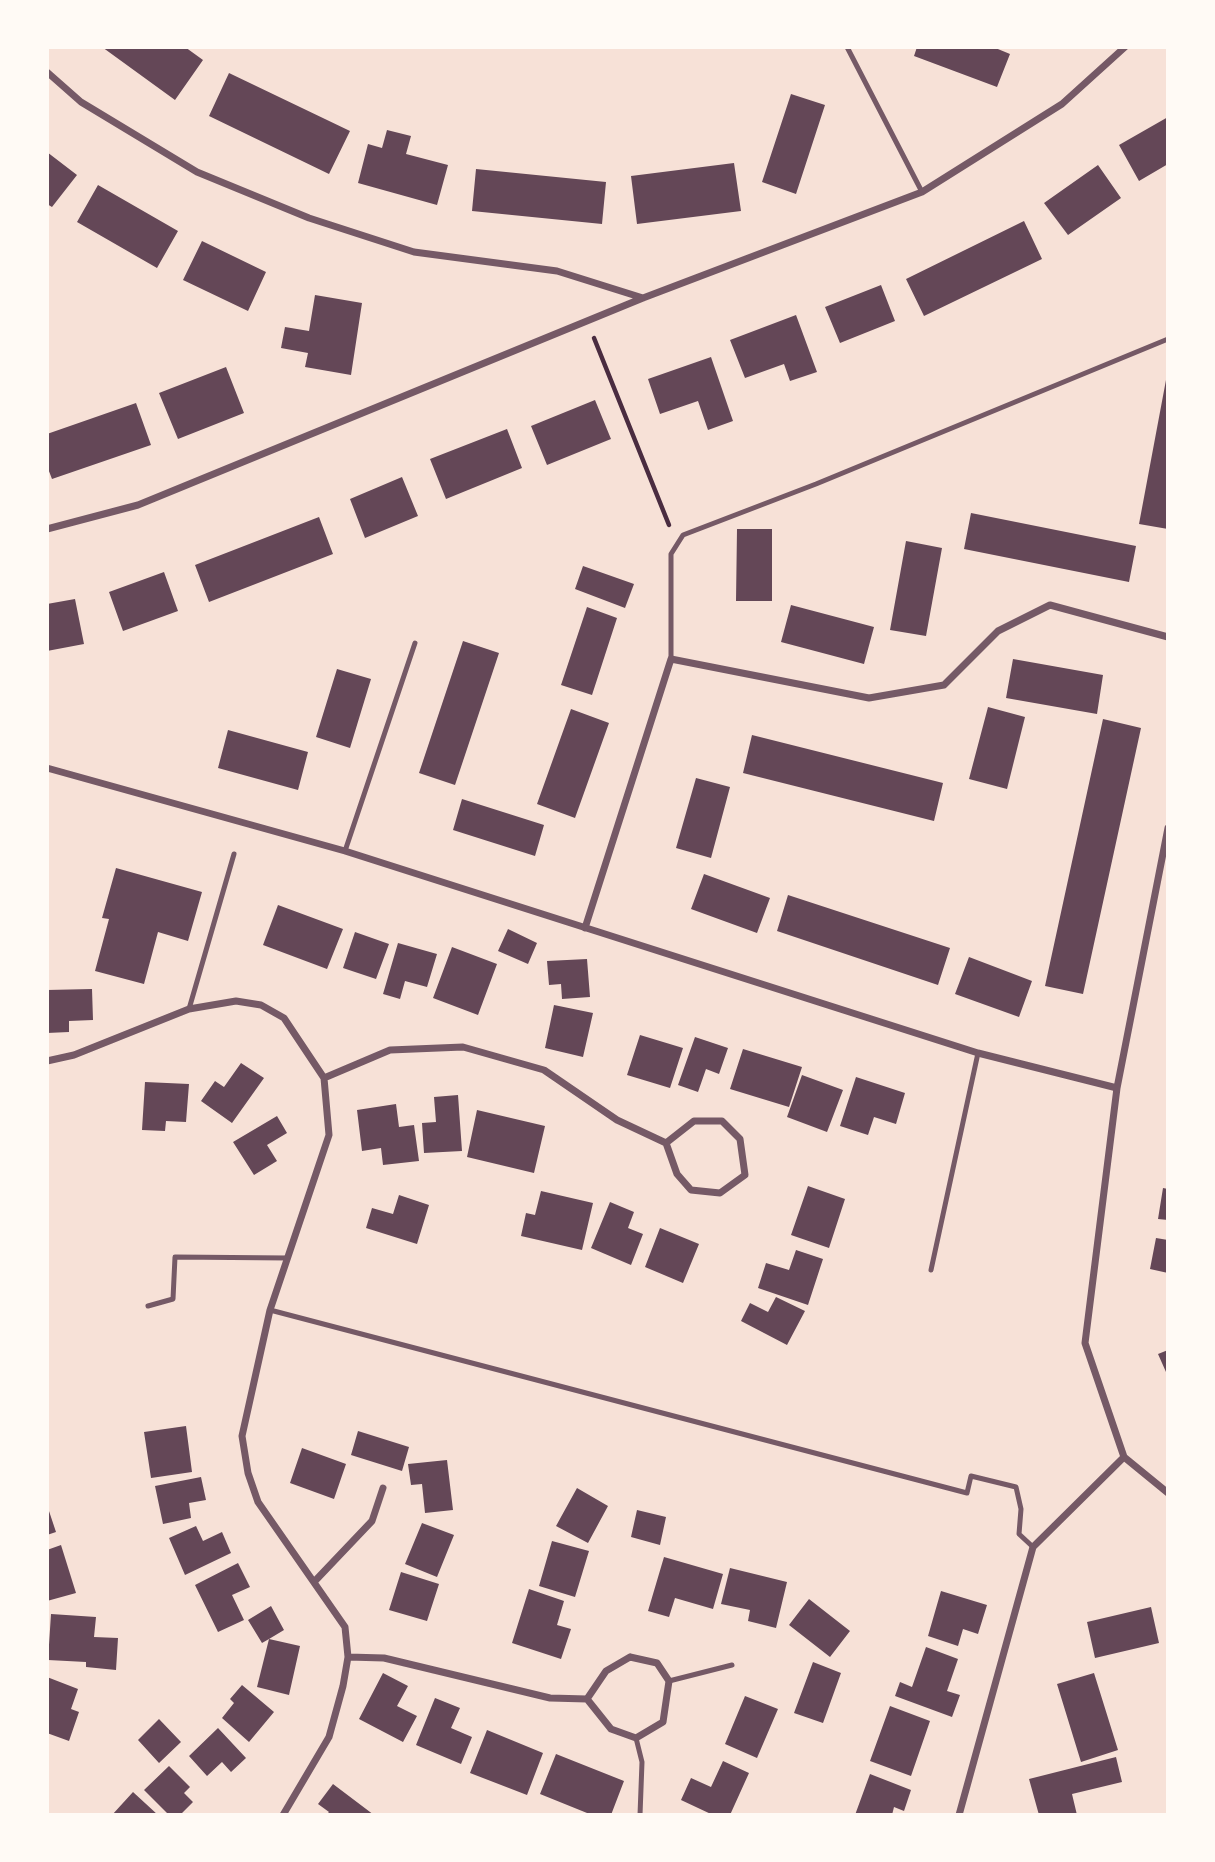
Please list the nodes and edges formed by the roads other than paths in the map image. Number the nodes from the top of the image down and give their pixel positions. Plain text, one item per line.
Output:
1 (847, 47) edge
2 (1125, 47) edge
3 (47, 72) edge
4 (922, 192) junction
5 (643, 298) junction
6 (1168, 339) edge
7 (47, 528) edge
8 (1168, 637) edge
9 (415, 643) dead end
10 (671, 659) junction
11 (47, 768) edge
12 (1168, 828) edge
13 (1167, 841) edge
14 (345, 851) junction
15 (234, 854) dead end
16 (585, 928) junction
17 (189, 1009) junction
18 (978, 1054) junction
19 (47, 1061) edge
20 (324, 1078) junction
21 (1116, 1088) junction
22 (666, 1143) junction
23 (288, 1258) junction
24 (931, 1270) dead end
25 (148, 1306) dead end
26 (270, 1310) junction
27 (1124, 1457) junction
28 (383, 1488) dead end
29 (1168, 1493) edge
30 (1032, 1547) junction
31 (314, 1582) junction
32 (348, 1657) junction
33 (732, 1665) dead end
34 (669, 1681) junction
35 (587, 1699) junction
36 (636, 1738) junction
37 (283, 1815) edge
38 (640, 1815) edge
39 (958, 1815) edge

1 - 4 lane
2 - 4 street
3 - 5 street
4 - 5 street
5 - 7 street
6 - 10 lane
8 - 10 street
9 - 14 lane
10 - 16 street
11 - 14 street
12 - 13 street
13 - 21 street
14 - 16 street
15 - 17 lane
16 - 18 street
17 - 19 street
17 - 20 street
18 - 21 street
18 - 24 lane
20 - 22 street
20 - 23 street
21 - 27 street
22 - 22 street
23 - 25 lane
23 - 26 street
26 - 30 lane
26 - 31 street
27 - 29 street
27 - 30 street
28 - 31 street
30 - 39 street
31 - 32 street
32 - 35 street
32 - 37 street
33 - 34 lane
34 - 35 street
34 - 36 street
35 - 36 street
36 - 38 lane

